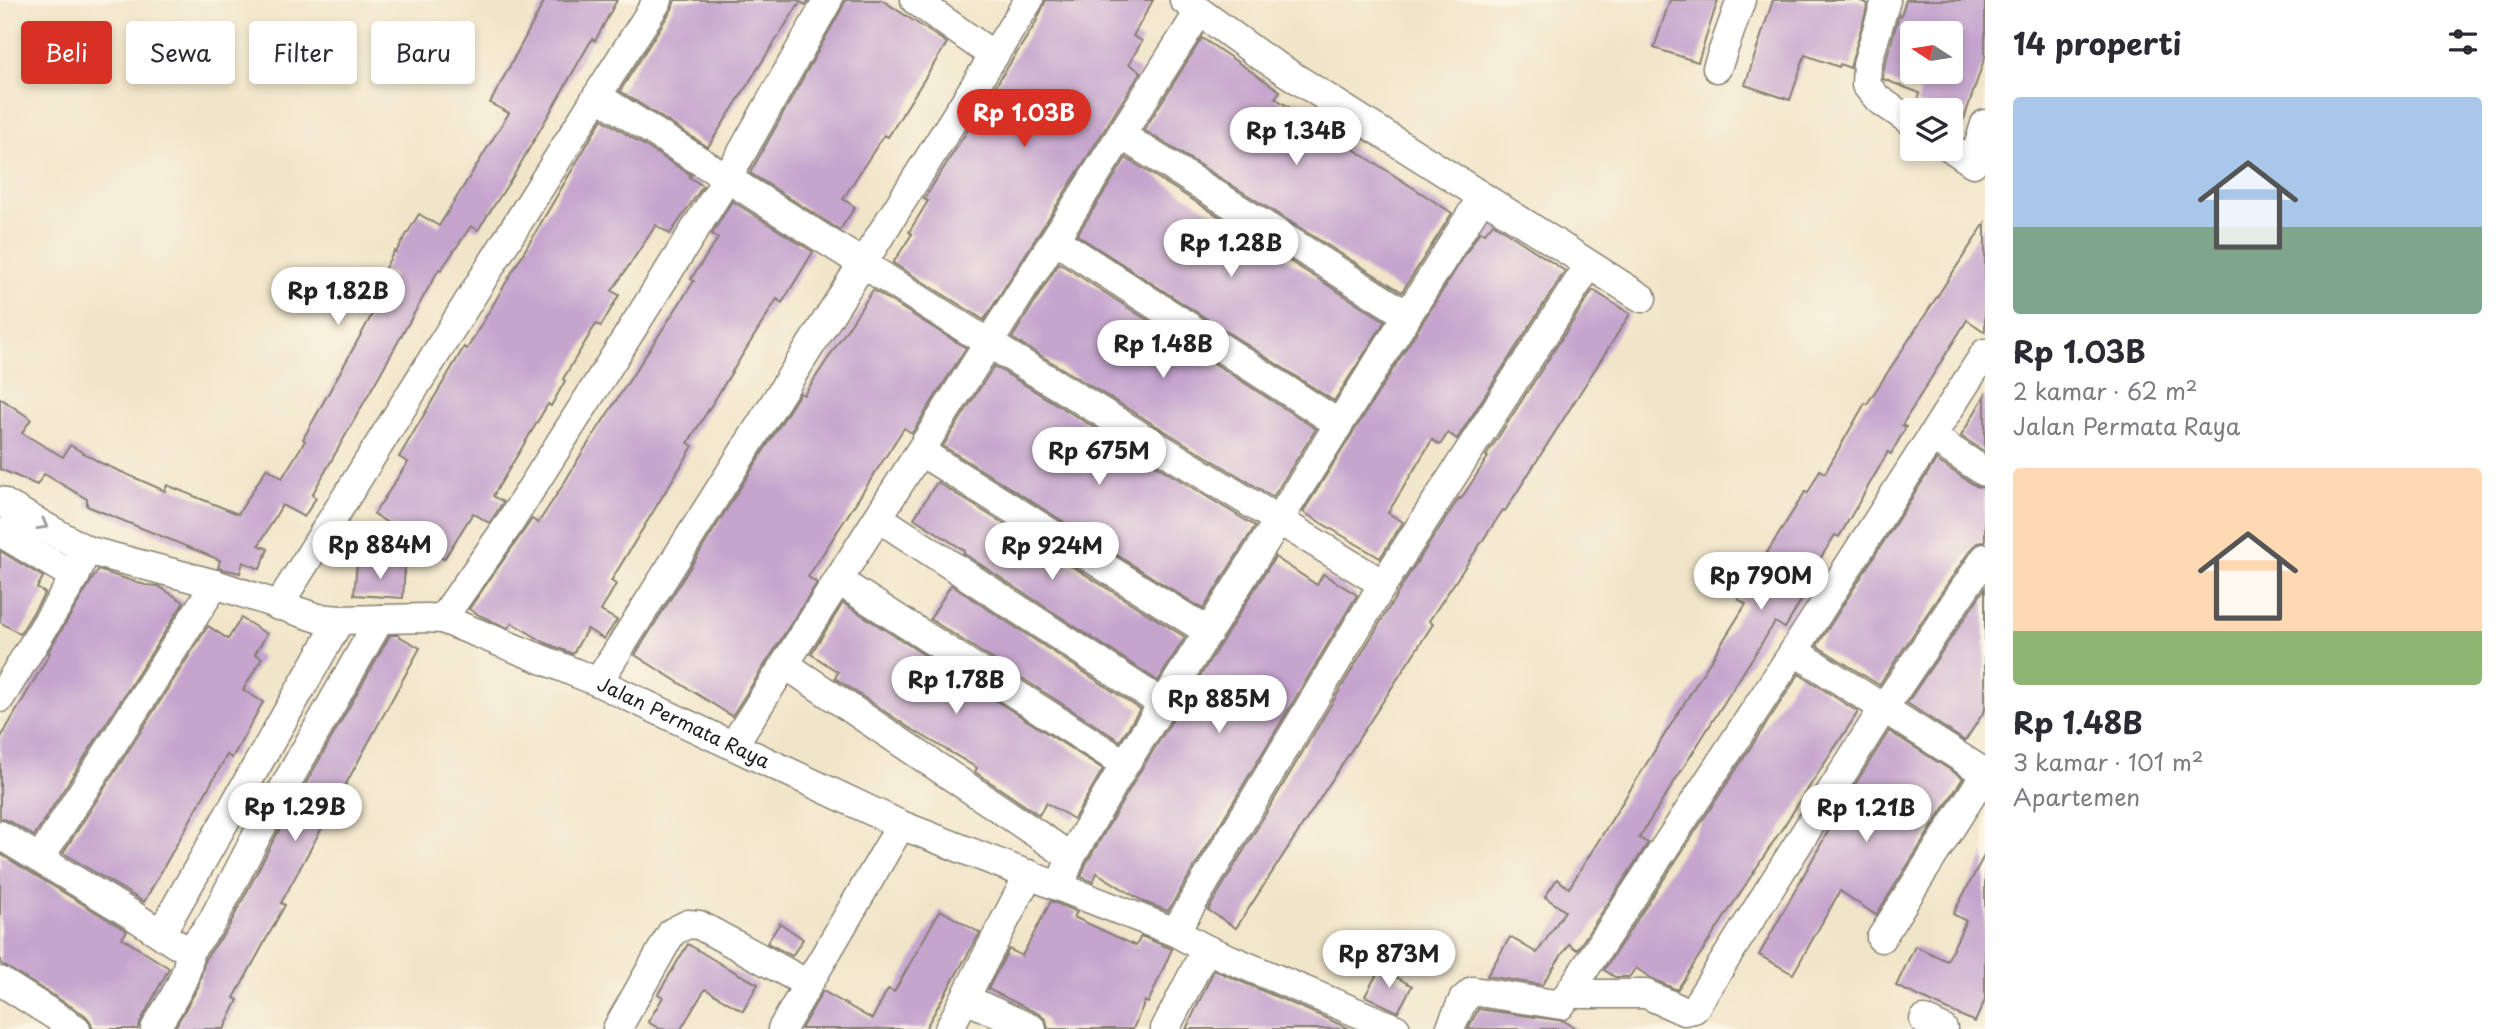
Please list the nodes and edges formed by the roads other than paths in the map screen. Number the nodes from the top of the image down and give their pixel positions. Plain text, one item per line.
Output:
1 (658, 0) edge
2 (828, 0) edge
3 (915, 0) edge
4 (1029, 0) edge
5 (1741, 0) edge
6 (1886, 0) edge
7 (1191, 6) edge
8 (994, 56) junction
9 (1717, 68) dead end
10 (597, 96) junction
11 (1900, 114) edge
12 (1985, 124) edge
13 (1121, 135) junction
14 (1970, 160) edge
15 (727, 177) junction
16 (1482, 197) junction
17 (1055, 240) junction
18 (863, 261) junction
19 (1589, 265) junction
20 (1642, 299) dead end
21 (1407, 315) junction
22 (990, 344) junction
23 (1985, 353) edge
24 (1339, 424) junction
25 (1932, 437) junction
26 (921, 452) junction
27 (1985, 471) edge
28 (0, 500) edge
29 (879, 518) junction
30 (1279, 519) junction
31 (0, 532) edge
32 (86, 550) junction
33 (1985, 558) edge
34 (75, 577) junction
35 (839, 581) junction
36 (215, 584) junction
37 (1383, 584) junction
38 (278, 606) junction
39 (380, 619) junction
40 (442, 619) junction
41 (340, 620) junction
42 (1209, 632) junction
43 (1794, 651) junction
44 (786, 665) junction
45 (598, 681) junction
46 (2, 691) edge
47 (1163, 704) junction
48 (1883, 709) junction
49 (734, 744) junction
50 (1125, 764) junction
51 (1985, 774) edge
52 (901, 825) junction
53 (0, 835) edge
54 (1071, 857) junction
55 (40, 858) junction
56 (1029, 874) junction
57 (1060, 886) junction
58 (1175, 932) junction
59 (161, 933) junction
60 (1881, 938) dead end
61 (1206, 949) junction
62 (188, 953) junction
63 (0, 981) edge
64 (808, 984) junction
65 (1570, 994) junction
66 (966, 999) junction
67 (1346, 1019) edge
68 (76, 1029) edge
69 (155, 1029) edge
70 (617, 1029) edge
71 (782, 1029) edge
72 (949, 1029) edge
73 (1032, 1029) edge
74 (1164, 1029) edge
75 (1396, 1029) edge
76 (1450, 1029) edge

1 - 10 street
2 - 15 street
3 - 8 street
4 - 8 street, Jalan Permata Raya
5 - 9 street
6 - 11 street
7 - 13 street
7 - 16 street
8 - 18 street, Jalan Permata Raya
10 - 15 street
10 - 38 street
12 - 14 street
13 - 17 street
13 - 21 street
15 - 18 street
15 - 40 street
16 - 19 street
16 - 21 street
17 - 22 street
17 - 24 street
18 - 22 street
18 - 45 street, Jalan Permata Raya
19 - 20 street
19 - 37 street
21 - 24 street
22 - 26 street
22 - 30 street
23 - 25 street
24 - 30 street
25 - 27 street
25 - 43 street
26 - 29 street
26 - 42 street
28 -> 32 street
29 - 35 street
29 - 47 street
30 - 37 street
30 - 42 street
31 - 34 street
32 - 34 street
32 - 36 street
33 - 48 street
34 - 46 street
35 - 44 street
35 - 50 street
36 - 38 street
36 - 55 street
37 - 58 street
38 - 41 street
39 - 40 street
39 - 41 street
39 - 62 street
40 - 45 street
41 - 59 street
42 - 47 street
43 - 48 street
43 - 65 street
44 - 49 street
44 - 54 street
45 - 49 street, Jalan Permata Raya
47 - 50 street
48 - 51 street
48 - 65 street
49 - 52 street, Jalan Permata Raya
50 - 54 street
51 - 60 street
52 - 56 street, Jalan Permata Raya
52 - 64 street
53 - 55 street
54 - 57 street
55 - 59 street
56 - 57 street, Jalan Permata Raya
56 - 66 street
57 - 58 street, Jalan Permata Raya
58 - 61 street, Jalan Permata Raya
59 - 62 street
61 - 67 street, Jalan Permata Raya
61 - 74 street
62 - 69 street
63 - 68 street
64 - 70 street
64 - 71 street
65 - 76 street
66 - 72 street
66 - 73 street
67 - 75 street, Jalan Permata Raya

